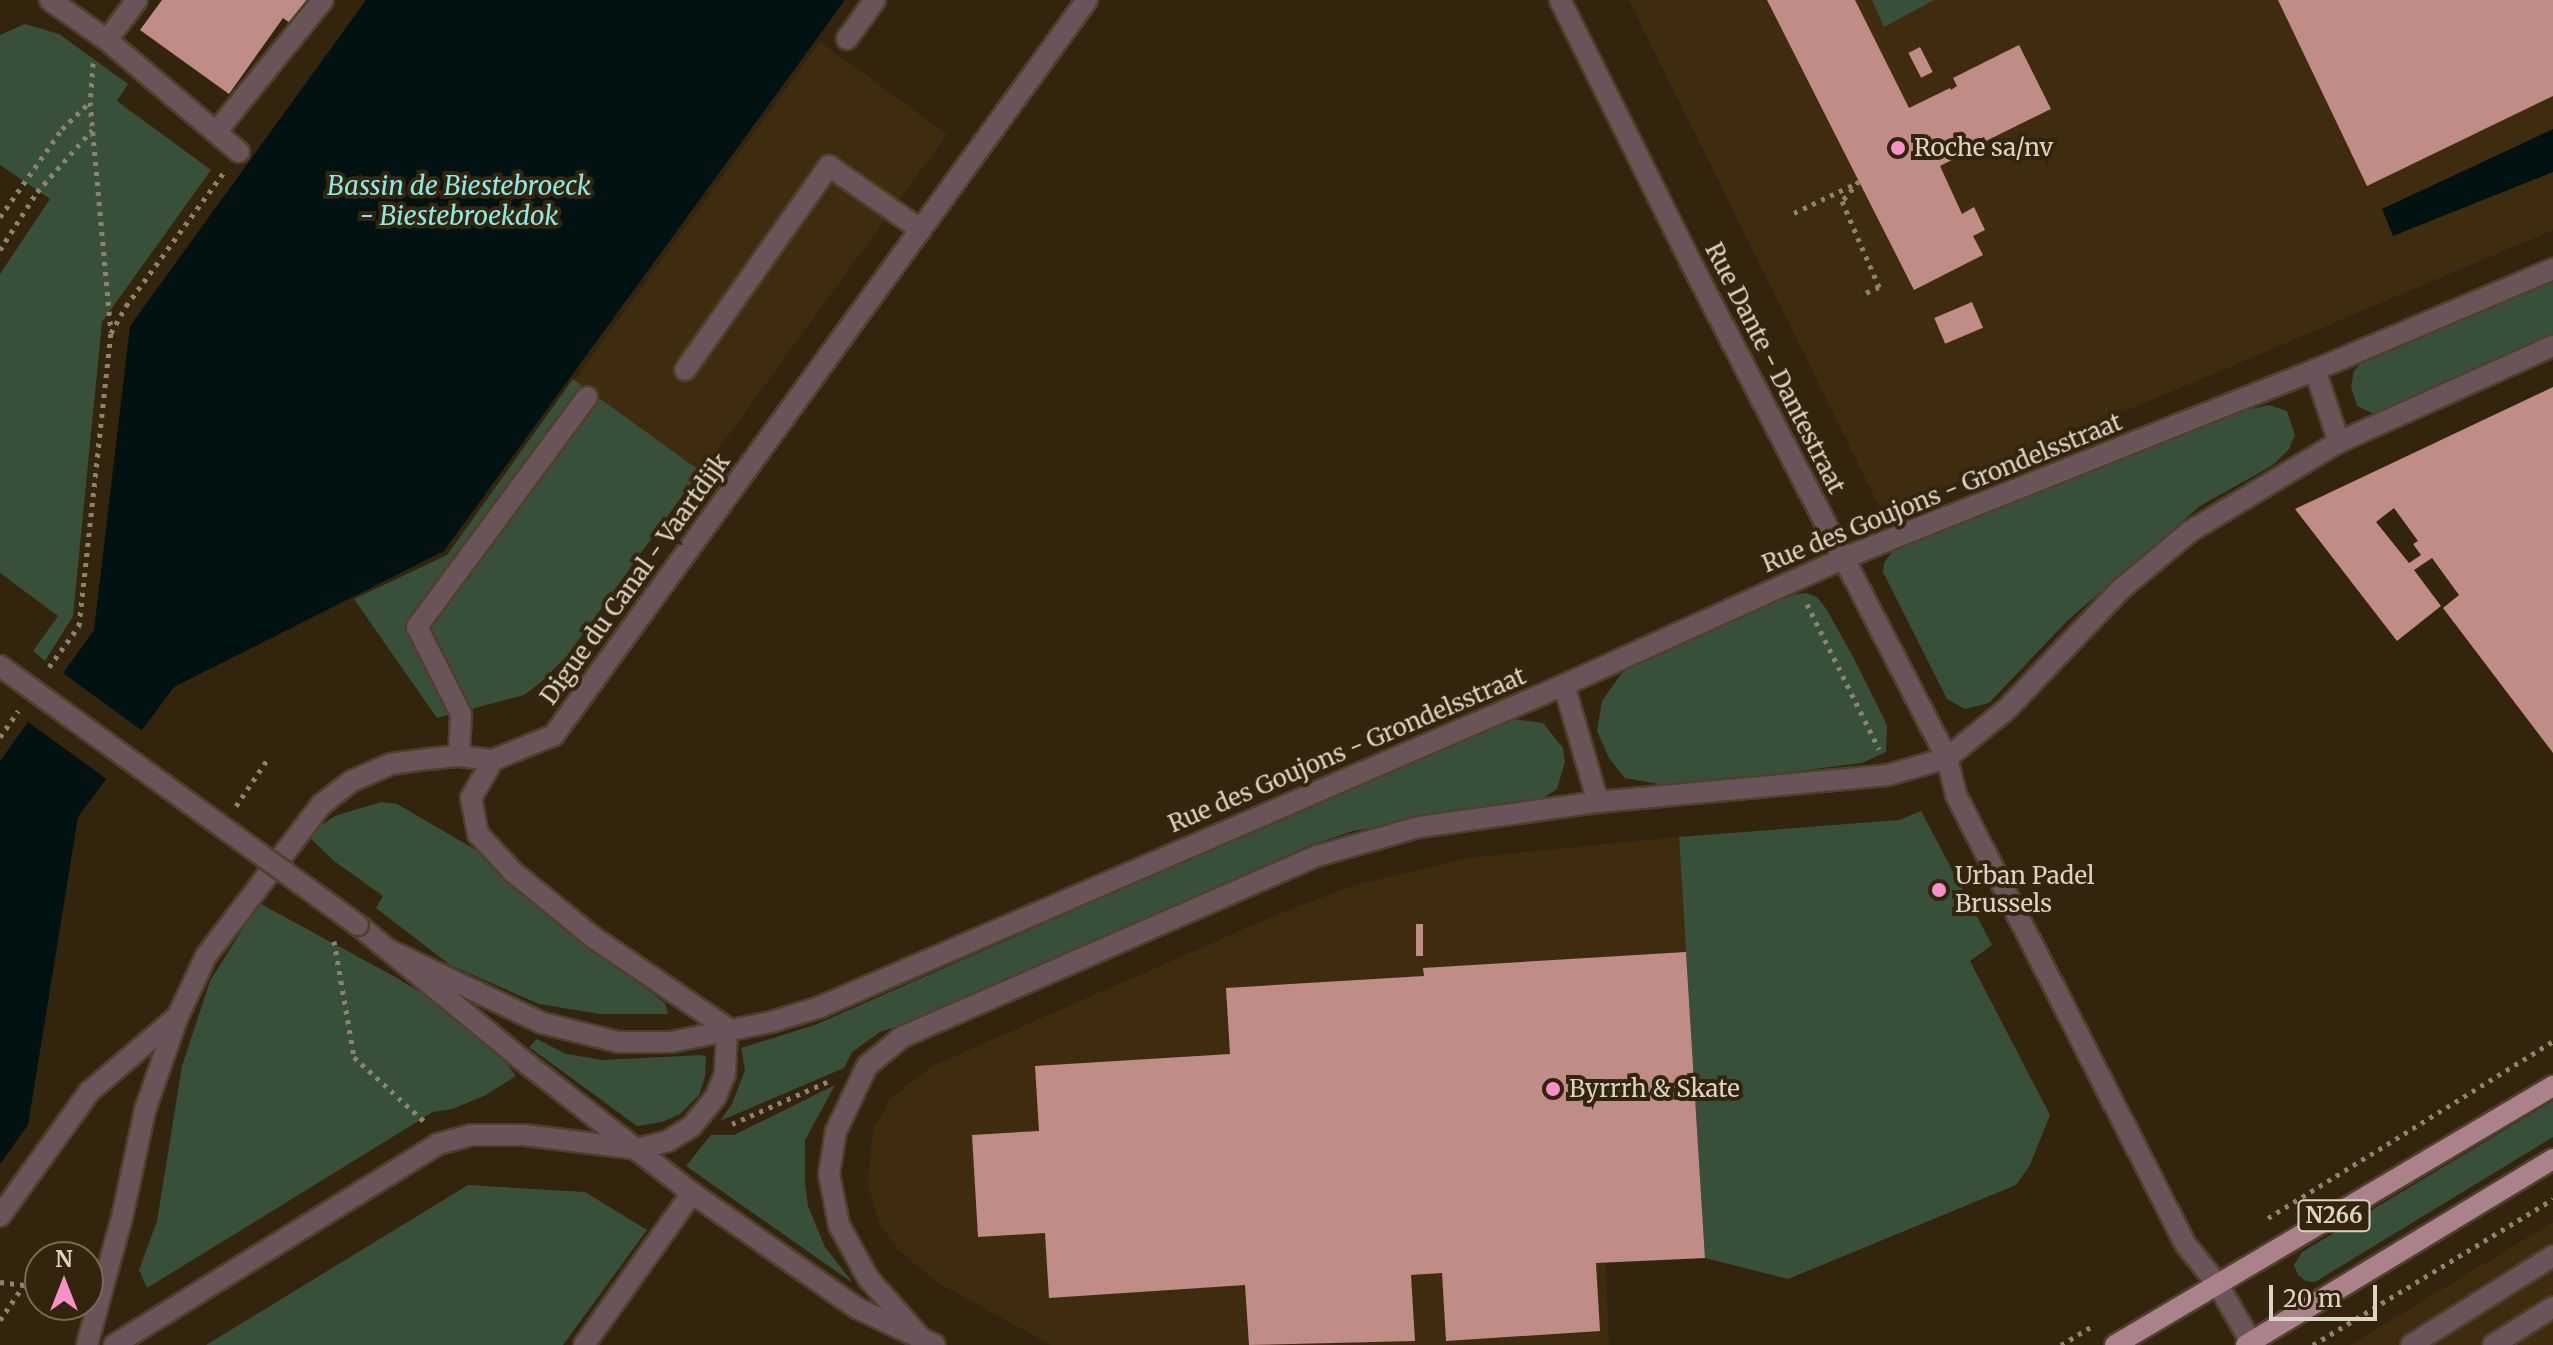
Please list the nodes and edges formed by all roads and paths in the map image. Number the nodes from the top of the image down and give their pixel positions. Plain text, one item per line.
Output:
1 (50, 0) edge
2 (137, 0) edge
3 (323, 0) edge
4 (875, 0) edge
5 (1087, 0) edge
6 (1560, 0) edge
7 (847, 39) dead end
8 (107, 40) junction
9 (90, 102) junction
10 (92, 129) junction
11 (216, 132) junction
12 (239, 152) joint
13 (1794, 213) dead end
14 (0, 217) edge
15 (921, 230) junction
16 (0, 250) edge
17 (2553, 269) edge
18 (1861, 295) dead end
19 (111, 333) junction
20 (2553, 346) edge
21 (685, 370) dead end
22 (2315, 370) junction
23 (587, 397) dead end
24 (2339, 442) junction
25 (1844, 558) junction
26 (1804, 598) dead end
27 (0, 666) edge
28 (44, 675) dead end
29 (1564, 685) junction
30 (26, 700) dead end
31 (0, 737) edge
32 (1879, 750) dead end
33 (459, 756) junction
34 (1947, 758) junction
35 (267, 760) dead end
36 (493, 760) junction
37 (239, 800) dead end
38 (1598, 802) junction
39 (350, 919) junction
40 (389, 950) junction
41 (178, 1016) junction
42 (727, 1028) junction
43 (2553, 1041) edge
44 (867, 1066) junction
45 (2553, 1086) edge
46 (692, 1126) junction
47 (438, 1144) junction
48 (638, 1149) junction
49 (2553, 1159) edge
50 (692, 1193) junction
51 (2553, 1199) edge
52 (0, 1216) edge
53 (2261, 1222) dead end
54 (2553, 1256) edge
55 (0, 1282) edge
56 (24, 1285) joint
57 (2218, 1285) junction
58 (2553, 1307) edge
59 (0, 1320) edge
60 (2095, 1325) dead end
61 (927, 1341) edge
62 (2250, 1344) edge
63 (87, 1345) edge
64 (114, 1345) edge
65 (584, 1345) edge
66 (2061, 1345) edge
67 (2115, 1345) edge
68 (2313, 1345) edge
69 (2411, 1345) edge
70 (2493, 1345) edge

1 - 8 street
2 - 8 street
3 - 11 street
4 - 7 street
5 - 15 street, Digue du Canal - Vaartdijk
6 - 25 street, Rue Dante - Dantestraat
8 - 9 path
8 - 11 street
9 - 10 path
9 - 14 path
10 - 16 path
10 - 19 path
11 - 12 street
12 - 19 path
13 - 18 path
15 - 21 street
15 - 36 street, Digue du Canal - Vaartdijk
17 - 22 street, Rue des Goujons - Grondelsstraat
19 - 28 path
20 - 24 street
22 - 24 street
22 - 25 street, Rue des Goujons - Grondelsstraat
23 - 33 street
24 - 34 street
25 - 29 street, Rue des Goujons - Grondelsstraat
25 - 34 street, Rue Dante - Dantestraat
26 - 32 path
27 - 39 street, bridge
29 - 38 street
29 - 42 street, Rue des Goujons - Grondelsstraat
30 - 31 path
33 - 36 street, Digue du Canal - Vaartdijk
33 - 41 street, Digue du Canal - Vaartdijk
34 - 38 street
34 - 57 street, Rue Dante - Dantestraat
35 - 37 path
36 - 42 street
38 - 44 street
39 - 40 street
39 - 47 path
40 - 42 street, Rue des Goujons - Grondelsstraat
40 - 48 street
41 - 52 street
41 - 63 street, Digue du Canal - Vaartdijk
42 - 46 street
43 - 53 path
44 - 46 path
44 - 61 street
45 - 57 main road, N266
46 - 48 street
47 - 48 street
47 - 64 street
48 - 50 street
49 - 62 main road, N266
50 - 61 street
50 - 65 street
51 - 68 path
54 - 69 street
55 - 56 path
56 - 59 path
57 - 62 street, Rue Dante - Dantestraat
57 - 67 main road, N266
58 - 70 street
60 - 66 path

